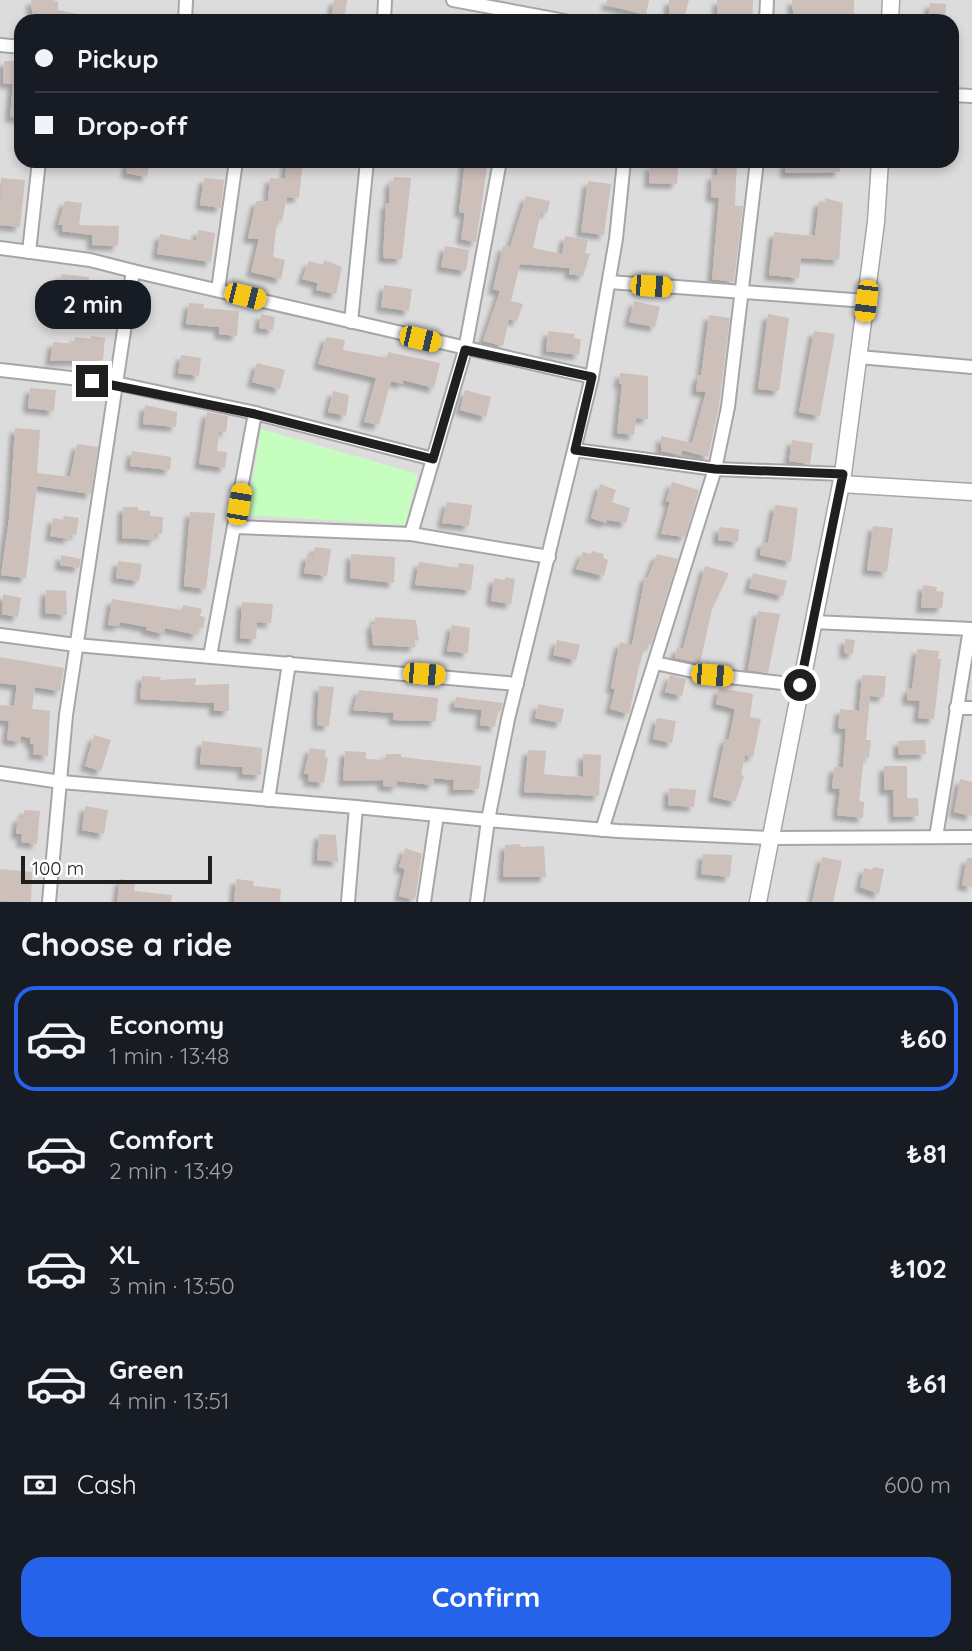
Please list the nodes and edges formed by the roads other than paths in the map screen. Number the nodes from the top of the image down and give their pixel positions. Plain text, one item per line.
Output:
1 (453, 0) edge
2 (514, 14) edge
3 (38, 168) edge
4 (235, 168) edge
5 (366, 168) edge
6 (499, 168) edge
7 (624, 168) edge
8 (756, 168) edge
9 (879, 168) edge
10 (0, 248) edge
11 (29, 252) junction
12 (133, 271) junction
13 (609, 282) junction
14 (218, 290) junction
15 (743, 290) junction
16 (866, 301) junction
17 (351, 323) junction
18 (465, 350) junction
19 (859, 357) junction
20 (972, 367) edge
21 (0, 373) edge
22 (592, 377) junction
23 (115, 383) junction
24 (255, 414) junction
25 (575, 450) junction
26 (433, 459) junction
27 (715, 469) junction
28 (842, 479) junction
29 (972, 492) edge
30 (234, 527) junction
31 (411, 534) junction
32 (549, 557) junction
33 (813, 622) junction
34 (971, 629) edge
35 (0, 635) edge
36 (76, 645) junction
37 (210, 656) junction
38 (289, 663) junction
39 (655, 663) junction
40 (517, 684) junction
41 (800, 685) junction
42 (956, 708) junction
43 (972, 708) edge
44 (0, 774) edge
45 (61, 782) junction
46 (268, 800) junction
47 (356, 807) junction
48 (437, 815) junction
49 (488, 820) junction
50 (602, 830) junction
51 (936, 836) junction
52 (972, 837) edge
53 (772, 838) junction
54 (49, 902) edge
55 (348, 902) edge
56 (424, 902) edge
57 (477, 902) edge
58 (758, 902) edge

1 - 2 street
3 - 11 street
4 - 14 street
5 - 17 street
6 - 18 street
7 - 13 street
8 - 15 street
9 - 16 street
10 - 11 street
11 - 12 street
12 - 14 street
12 - 23 street
13 - 15 street
13 - 22 street
14 - 17 street
15 - 16 street
15 - 27 street
16 - 19 street
17 - 18 street
18 - 22 street
18 - 26 street
19 - 20 street
19 - 28 street
21 - 23 street
22 - 25 street
23 - 24 street
23 - 36 street
24 - 26 street
24 - 30 street
25 - 27 street
25 - 32 street
26 - 31 street
27 - 28 street
27 - 39 street
28 - 29 street
28 - 33 street
30 - 31 street
30 - 37 street
31 - 32 street
32 - 40 street
33 - 34 street
33 - 41 street
34 - 42 street
35 - 36 street
36 - 37 street
36 - 45 street
37 - 38 street
38 - 40 street
38 - 46 street
39 - 41 street
39 - 50 street
40 - 49 street
41 - 53 street
42 - 43 street
42 - 51 street
44 - 45 street
45 - 46 street
45 - 54 street
46 - 47 street
47 - 48 street
47 - 55 street
48 - 49 street
48 - 56 street
49 - 50 street
49 - 57 street
50 - 53 street
51 - 52 street
51 - 53 street
53 - 58 street

